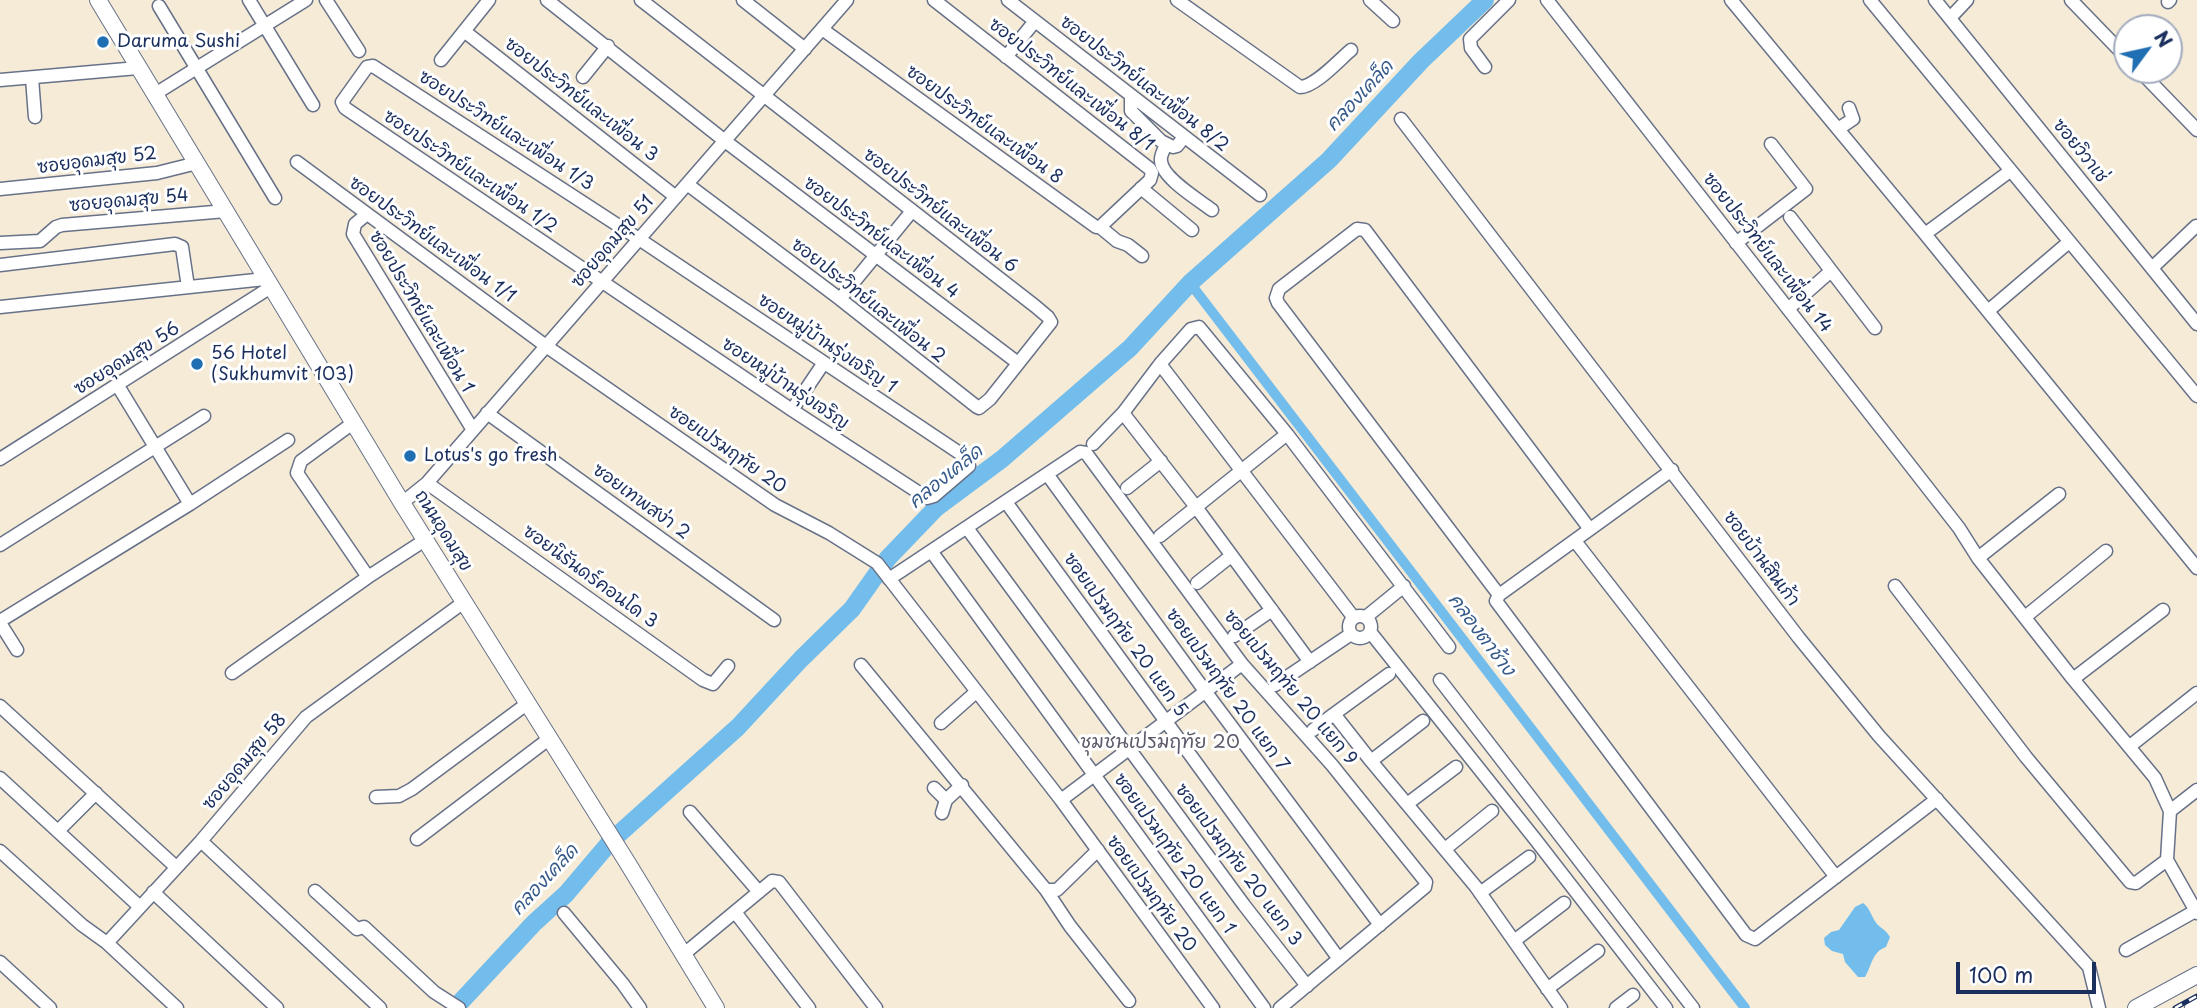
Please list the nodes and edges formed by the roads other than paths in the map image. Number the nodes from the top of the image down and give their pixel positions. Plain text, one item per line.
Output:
1 (98, 0) edge
2 (249, 0) edge
3 (306, 0) edge
4 (326, 0) edge
5 (488, 0) edge
6 (547, 0) edge
7 (641, 0) edge
8 (743, 0) edge
9 (847, 0) edge
10 (934, 0) edge
11 (1008, 0) edge
12 (1177, 0) edge
13 (1370, 0) edge
14 (1509, 0) edge
15 (1547, 0) edge
16 (1731, 0) edge
17 (1870, 0) edge
18 (1934, 0) edge
19 (1967, 0) edge
20 (2071, 0) edge
21 (159, 6) dead end
22 (1950, 18) junction
23 (1393, 20) dead end
24 (1035, 21) junction
25 (265, 25) junction
26 (822, 29) junction
27 (464, 31) junction
28 (2113, 44) edge
29 (608, 46) junction
30 (805, 48) junction
31 (1351, 50) dead end
32 (359, 51) dead end
33 (1006, 57) junction
34 (440, 60) dead end
35 (197, 67) junction
36 (1485, 67) dead end
37 (138, 68) junction
38 (583, 77) dead end
39 (32, 78) junction
40 (0, 80) edge
41 (356, 82) joint
42 (2153, 84) edge
43 (155, 94) junction
44 (763, 97) junction
45 (1131, 97) junction
46 (313, 106) dead end
47 (1849, 108) dead end
48 (35, 117) dead end
49 (1401, 119) dead end
50 (1838, 129) junction
51 (2197, 130) edge
52 (1184, 137) junction
53 (724, 141) junction
54 (1771, 144) dead end
55 (1166, 145) junction
56 (197, 163) junction
57 (298, 163) dead end
58 (2010, 171) junction
59 (687, 184) junction
60 (1141, 188) junction
61 (0, 189) edge
62 (1260, 195) dead end
63 (676, 197) junction
64 (275, 198) dead end
65 (1212, 210) dead end
66 (226, 211) junction
67 (912, 211) junction
68 (367, 214) junction
69 (1790, 216) dead end
70 (2196, 226) edge
71 (1100, 227) junction
72 (1192, 230) dead end
73 (1926, 234) junction
74 (639, 239) junction
75 (2069, 242) junction
76 (0, 243) edge
77 (1736, 243) junction
78 (875, 256) junction
79 (1142, 256) dead end
80 (0, 265) edge
81 (2152, 268) junction
82 (1831, 271) junction
83 (602, 282) junction
84 (268, 283) junction
85 (188, 287) junction
86 (839, 299) junction
87 (0, 307) edge
88 (1788, 309) junction
89 (1988, 311) junction
90 (2197, 324) edge
91 (1875, 328) dead end
92 (546, 346) junction
93 (1018, 363) junction
94 (823, 364) junction
95 (1160, 364) junction
96 (118, 386) junction
97 (2197, 397) edge
98 (792, 410) junction
99 (1123, 413) junction
100 (488, 414) junction
101 (204, 416) dead end
102 (353, 423) junction
103 (473, 430) junction
104 (1287, 434) junction
105 (288, 440) dead end
106 (1093, 444) dead end
107 (155, 447) junction
108 (0, 459) edge
109 (1160, 461) junction
110 (1242, 470) junction
111 (1672, 470) junction
112 (1047, 474) junction
113 (950, 482) joint
114 (427, 483) junction
115 (1127, 488) dead end
116 (2059, 494) dead end
117 (1006, 502) junction
118 (402, 503) junction
119 (190, 504) junction
120 (1196, 507) junction
121 (967, 528) junction
122 (1589, 528) junction
123 (1160, 536) dead end
124 (425, 540) junction
125 (1575, 541) junction
126 (0, 545) edge
127 (931, 551) junction
128 (2106, 551) dead end
129 (1231, 556) junction
130 (1978, 558) junction
131 (2197, 568) edge
132 (883, 571) junction
133 (368, 577) junction
134 (1197, 583) dead end
135 (1404, 586) junction
136 (1895, 586) dead end
137 (1499, 595) junction
138 (464, 601) junction
139 (1272, 610) junction
140 (2163, 610) dead end
141 (1360, 617) junction
142 (2025, 617) junction
143 (774, 620) dead end
144 (0, 622) edge
145 (1371, 633) junction
146 (1351, 634) junction
147 (1234, 636) dead end
148 (1449, 647) dead end
149 (17, 650) dead end
150 (1310, 662) junction
151 (1242, 664) junction
152 (861, 665) dead end
153 (728, 666) dead end
154 (232, 673) dead end
155 (1389, 674) dead end
156 (2073, 679) junction
157 (1440, 680) dead end
158 (1275, 685) dead end
159 (1205, 691) junction
160 (976, 692) junction
161 (2197, 693) edge
162 (528, 703) junction
163 (0, 706) edge
164 (1334, 714) junction
165 (1167, 720) junction
166 (1423, 721) dead end
167 (941, 723) dead end
168 (1313, 730) dead end
169 (550, 738) junction
170 (2130, 746) junction
171 (1130, 748) junction
172 (1371, 761) junction
173 (1455, 767) dead end
174 (1094, 775) junction
175 (0, 778) edge
176 (962, 786) junction
177 (934, 788) dead end
178 (2197, 790) edge
179 (96, 793) junction
180 (376, 797) dead end
181 (1937, 799) junction
182 (946, 800) junction
183 (1061, 800) junction
184 (1407, 804) junction
185 (1492, 811) dead end
186 (2170, 811) junction
187 (690, 812) dead end
188 (942, 813) dead end
189 (58, 831) junction
190 (417, 839) dead end
191 (201, 841) junction
192 (1445, 849) junction
193 (1098, 850) junction
194 (0, 851) edge
195 (1529, 857) dead end
196 (2168, 863) junction
197 (176, 867) junction
198 (1836, 877) junction
199 (1046, 890) junction
200 (315, 891) dead end
201 (153, 892) junction
202 (759, 892) junction
203 (1480, 893) junction
204 (1564, 904) dead end
205 (140, 907) junction
206 (2197, 911) edge
207 (735, 912) junction
208 (564, 913) dead end
209 (1380, 925) junction
210 (1514, 941) junction
211 (107, 943) junction
212 (2126, 950) dead end
213 (1598, 951) dead end
214 (684, 954) junction
215 (1339, 959) junction
216 (0, 961) edge
217 (2197, 975) edge
218 (2197, 984) edge
219 (1307, 986) junction
220 (1547, 989) junction
221 (1633, 995) dead end
222 (1129, 1002) dead end
223 (456, 1006) edge
224 (50, 1008) edge
225 (177, 1008) edge
226 (277, 1008) edge
227 (380, 1008) edge
228 (640, 1008) edge
229 (716, 1008) edge
230 (809, 1008) edge
231 (876, 1008) edge
232 (1213, 1008) edge
233 (1264, 1008) edge
234 (1280, 1008) edge
235 (1561, 1008) edge
236 (1616, 1008) edge
237 (1666, 1008) edge
238 (1693, 1008) edge
239 (2099, 1008) edge
240 (2136, 1008) edge
241 (2153, 1008) edge

1 - 37 main road, ถนนอุดมสุข
2 - 25 street
3 - 25 street
4 - 32 street
5 - 27 street
6 - 29 street, ซอยประวิทย์และเพื่อน 4
7 - 44 street, ซอยประวิทย์และเพื่อน 6
8 - 30 street
9 - 26 street, ซอยอุดมสุข 51
10 - 33 street, ซอยประวิทย์และเพื่อน 8/1
11 - 24 street, ซอยประวิทย์และเพื่อน 8/2
12 - 31 street
13 - 23 street
14 - 36 street
15 - 77 street, ซอยประวิทย์และเพื่อน 14
16 - 50 street
17 - 58 street
18 - 22 street, ซอยวิวาเช่
19 - 22 street
20 - 28 street
21 - 35 street
22 - 81 street, ซอยวิวาเช่
24 - 33 street
24 - 45 street, ซอยประวิทย์และเพื่อน 8/2
25 - 35 street
25 - 46 street
26 - 30 street, ซอยอุดมสุข 51
26 - 71 street, ซอยประวิทย์และเพื่อน 8
27 - 34 street
27 - 63 street, ซอยประวิทย์และเพื่อน 3
29 - 38 street
29 - 53 street, ซอยประวิทย์และเพื่อน 4
30 - 44 street, ซอยอุดมสุข 51
33 - 60 street, ซอยประวิทย์และเพื่อน 8/1
35 - 43 street
35 - 64 street
37 - 39 street
37 - 43 main road, ถนนอุดมสุข
39 - 40 street
39 - 48 street
41 - 74 street, ซอยประวิทย์และเพื่อน 1/3
41 - 83 street, ซอยประวิทย์และเพื่อน 1/2
42 - 51 street
43 - 56 main road, ถนนอุดมสุข
44 - 53 street, ซอยอุดมสุข 51
44 - 67 street, ซอยประวิทย์และเพื่อน 6
45 - 52 street, ซอยประวิทย์และเพื่อน 8/2
45 - 55 street
47 - 50 street
49 - 111 street, ซอยบ้านสินเก้า
50 - 73 street
52 - 55 street
52 - 62 street, ซอยประวิทย์และเพื่อน 8/2
53 - 59 street, ซอยอุดมสุข 51
53 - 78 street, ซอยประวิทย์และเพื่อน 4
54 - 77 street
55 - 65 street
56 - 61 street, ซอยอุดมสุข 52
56 - 66 main road, ถนนอุดมสุข
57 - 68 street, ซอยประวิทย์และเพื่อน 1/1
58 - 73 street
58 - 75 street
59 - 63 street, ซอยอุดมสุข 51
59 - 86 street, ซอยประวิทย์และเพื่อน 2
60 - 71 street
60 - 72 street
63 - 74 street, ซอยอุดมสุข 51
66 - 76 street, ซอยอุดมสุข 54
66 - 84 main road, ถนนอุดมสุข
67 - 78 street
67 - 93 street, ซอยประวิทย์และเพื่อน 6
68 - 92 street, ซอยประวิทย์และเพื่อน 1/1
68 - 103 street, ซอยประวิทย์และเพื่อน 1
69 - 82 street
70 - 81 street
71 - 79 street, ซอยประวิทย์และเพื่อน 8
73 - 89 street
74 - 83 street, ซอยอุดมสุข 51
74 - 94 street, ซอยหมู่บ้านรุ่งเจริญ 1
75 - 89 street
75 - 97 street
77 - 88 street, ซอยประวิทย์และเพื่อน 14
78 - 86 street
78 - 93 street, ซอยประวิทย์และเพื่อน 4
80 - 85 street
81 - 90 street, ซอยวิวาเช่
82 - 88 street
82 - 91 street
83 - 92 street, ซอยอุดมสุข 51
83 - 98 street, ซอยหมู่บ้านรุ่งเจริญ
84 - 85 street
84 - 96 street, ซอยอุดมสุข 56
84 - 102 main road, ถนนอุดมสุข
85 - 87 street
86 - 93 street, ซอยประวิทย์และเพื่อน 2
88 - 130 street, ซอยประวิทย์และเพื่อน 14
89 - 131 street
92 - 100 street, ซอยอุดมสุข 51
92 - 132 street, ซอยเปรมฤทัย 20
94 - 98 street
94 - 113 street, ซอยหมู่บ้านรุ่งเจริญ 1
95 - 99 street
95 - 104 street
95 - 110 street
96 - 107 street
96 - 108 street, ซอยอุดมสุข 56
98 - 113 street, ซอยหมู่บ้านรุ่งเจริญ
99 - 106 street
99 - 109 street
100 - 103 street, ซอยอุดมสุข 51
100 - 143 street, ซอยเทพสง่า 2
101 - 107 street
102 - 118 main road, ถนนอุดมสุข
102 - 133 street
103 - 114 street, ซอยอุดมสุข 51
104 - 110 street
104 - 135 street
105 - 119 street
107 - 119 street
107 - 126 street
109 - 115 street
109 - 120 street
110 - 120 street
110 - 141 street
111 - 122 street
111 - 181 street, ซอยบ้านสินเก้า
112 - 117 street
112 - 151 street, ซอยเปรมฤทัย 20 แยก 9
112 - 159 street, ซอยเปรมฤทัย 20 แยก 7
114 - 118 street, ซอยอุดมสุข 51
114 - 153 street, ซอยนิรันดร์คอนโด 3
116 - 130 street
117 - 121 street
117 - 165 street, ซอยเปรมฤทัย 20 แยก 5
118 - 124 main road, ถนนอุดมสุข
119 - 144 street
120 - 123 street
120 - 129 street
121 - 127 street
121 - 171 street, ซอยเปรมฤทัย 20 แยก 3
122 - 125 street
122 - 137 street
124 - 133 street
124 - 138 main road, ถนนอุดมสุข
125 - 137 street
125 - 198 street
127 - 132 street
127 - 174 street, ซอยเปรมฤทัย 20 แยก 1
128 - 142 street
129 - 134 street
129 - 139 street
130 - 142 street, ซอยประวิทย์และเพื่อน 14
132 - 160 street, ซอยเปรมฤทัย 20
133 - 154 street
135 - 141 street
135 - 148 street
136 - 196 street
137 - 198 street
138 - 162 main road, ถนนอุดมสุข
138 - 191 street, ซอยอุดมสุข 58
139 - 147 street
139 - 150 street
140 - 156 street
141 - 145 street
141 - 146 street
142 - 156 street, ซอยประวิทย์และเพื่อน 14
144 - 149 street
145 - 146 street
145 - 237 street
146 - 150 street
150 - 158 street
151 - 159 street
151 - 209 street, ซอยเปรมฤทัย 20 แยก 9
152 - 176 street
155 - 164 street
156 - 170 street, ซอยประวิทย์และเพื่อน 14
157 - 238 street
159 - 165 street
159 - 209 street, ซอยเปรมฤทัย 20 แยก 7
160 - 167 street
160 - 183 street, ซอยเปรมฤทัย 20
161 - 170 street
162 - 169 main road, ถนนอุดมสุข
162 - 180 street
163 - 179 street
164 - 168 street
164 - 172 street
165 - 171 street
165 - 215 street, ซอยเปรมฤทัย 20 แยก 5
166 - 172 street
169 - 190 street
169 - 214 main road, ถนนอุดมสุข
170 - 186 street, ซอยประวิทย์และเพื่อน 14
171 - 174 street
171 - 219 street, ซอยเปรมฤทัย 20 แยก 3
172 - 184 street
173 - 184 street
174 - 183 street
174 - 233 street, ซอยเปรมฤทัย 20 แยก 1
175 - 189 street
176 - 182 street
176 - 199 street
177 - 182 street
178 - 186 street
179 - 189 street
179 - 197 street
181 - 198 street
181 - 239 street, ซอยบ้านสินเก้า
182 - 188 street
183 - 193 street, ซอยเปรมฤทัย 20
184 - 192 street
185 - 192 street
186 - 196 street
187 - 202 street
189 - 205 street
191 - 197 street, ซอยอุดมสุข 58
191 - 227 street
192 - 203 street
193 - 199 street
193 - 232 street, ซอยเปรมฤทัย 20
194 - 211 street
195 - 203 street
196 - 206 street
197 - 201 street, ซอยอุดมสุข 58
199 - 222 street
200 - 223 street
201 - 205 street, ซอยอุดมสุข 58
201 - 226 street
202 - 207 street
202 - 231 street
203 - 210 street
204 - 210 street
205 - 211 street, ซอยอุดมสุข 58
206 - 212 street
207 - 214 street
207 - 230 street
208 - 228 street
209 - 215 street
210 - 220 street
211 - 225 street
213 - 220 street
214 - 229 main road, ถนนอุดมสุข
215 - 219 street
216 - 224 street
217 - 240 main road
218 - 241 main road
219 - 234 street
220 - 235 street
221 - 236 street

